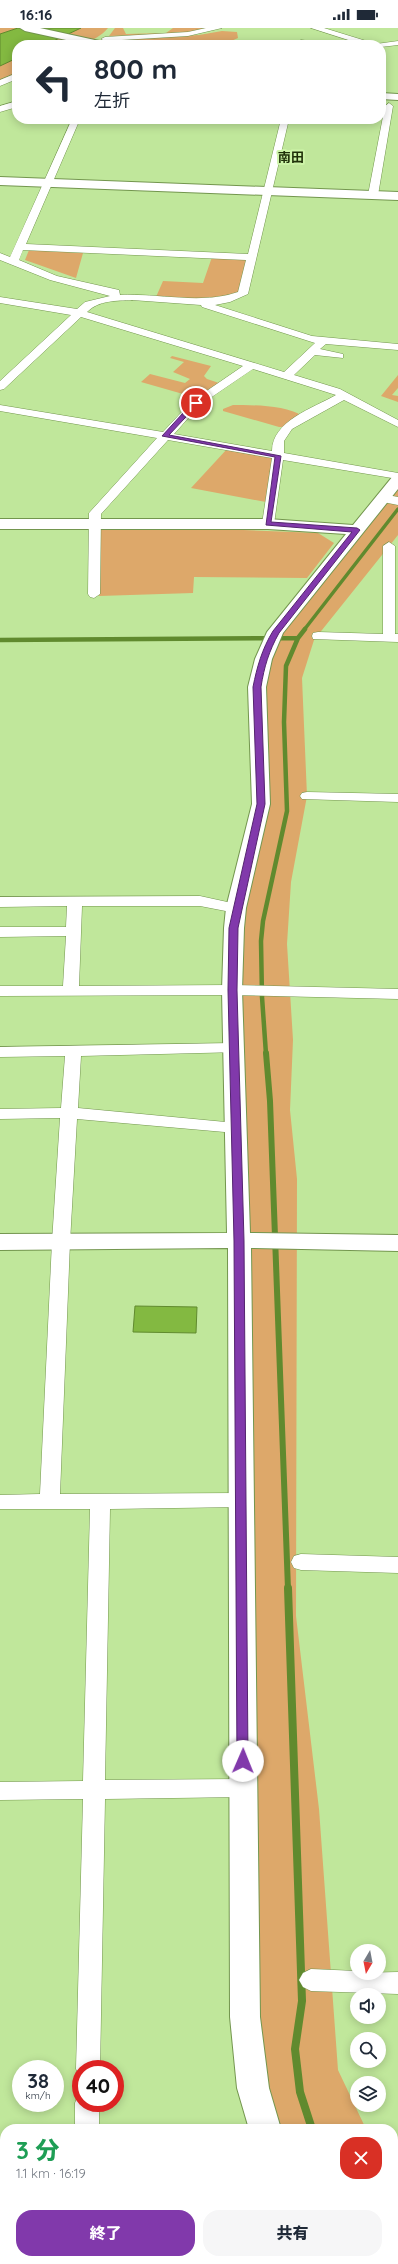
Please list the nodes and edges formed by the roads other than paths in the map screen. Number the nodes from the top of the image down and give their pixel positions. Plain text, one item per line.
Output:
1 (25, 28) edge
2 (114, 28) edge
3 (218, 28) edge
4 (315, 28) edge
5 (84, 40) edge
6 (102, 40) edge
7 (129, 40) edge
8 (356, 40) edge
9 (398, 43) edge
10 (386, 44) edge
11 (12, 78) edge
12 (0, 83) edge
13 (386, 96) edge
14 (398, 97) edge
15 (12, 105) edge
16 (389, 106) edge
17 (0, 109) edge
18 (386, 123) edge
19 (74, 124) edge
20 (284, 124) edge
21 (386, 124) edge
22 (0, 181) edge
23 (48, 183) junction
24 (268, 191) junction
25 (373, 195) junction
26 (398, 196) edge
27 (20, 247) junction
28 (0, 256) edge
29 (252, 256) junction
30 (13, 262) junction
31 (115, 298) junction
32 (0, 300) edge
33 (197, 302) junction
34 (80, 312) junction
35 (171, 340) junction
36 (322, 342) junction
37 (398, 347) edge
38 (297, 348) dead end
39 (157, 350) dead end
40 (204, 350) junction
41 (312, 351) junction
42 (339, 356) dead end
43 (189, 360) dead end
44 (252, 365) junction
45 (286, 376) junction
46 (0, 387) edge
47 (344, 396) junction
48 (0, 408) edge
49 (398, 424) edge
50 (165, 436) junction
51 (278, 456) junction
52 (398, 478) edge
53 (390, 500) edge
54 (95, 523) junction
55 (0, 524) edge
56 (268, 524) junction
57 (357, 530) junction
58 (388, 546) dead end
59 (94, 594) dead end
60 (318, 636) dead end
61 (394, 638) edge
62 (307, 796) dead end
63 (398, 798) edge
64 (0, 902) edge
65 (75, 902) junction
66 (236, 908) junction
67 (74, 931) junction
68 (0, 932) edge
69 (0, 990) edge
70 (71, 990) junction
71 (238, 990) junction
72 (398, 994) edge
73 (234, 1048) junction
74 (0, 1052) edge
75 (73, 1052) junction
76 (69, 1113) junction
77 (0, 1114) edge
78 (236, 1128) junction
79 (239, 1241) junction
80 (0, 1242) edge
81 (61, 1242) junction
82 (398, 1243) edge
83 (240, 1500) junction
84 (50, 1501) junction
85 (100, 1501) junction
86 (0, 1502) edge
87 (301, 1562) dead end
88 (398, 1565) edge
89 (242, 1788) junction
90 (93, 1790) junction
91 (0, 1791) edge
92 (311, 1980) dead end
93 (398, 1983) edge
94 (88, 2060) edge
95 (87, 2112) edge
96 (87, 2124) edge
97 (264, 2124) edge

1 - 5 main road
2 - 6 street
3 - 7 street
4 - 8 street
9 - 10 street
11 - 12 street
13 - 14 main road
15 - 17 street
16 - 18 street
19 - 23 street
20 - 24 street
21 - 25 street
22 - 23 main road
23 - 24 main road
23 - 27 street
24 - 25 main road
24 - 29 street
25 - 26 main road
27 - 29 street
27 - 30 street
28 - 30 street
29 - 33 street
30 - 31 street
31 - 33 street
31 - 34 street
32 - 34 street
33 - 36 street
34 - 35 street
34 - 46 street
35 - 39 street
35 - 40 street
36 - 37 street
36 - 41 street
38 - 41 street
40 - 43 street
40 - 44 street
41 - 42 street
41 - 45 street
44 - 45 street
44 - 50 street
45 - 47 street
47 - 49 street
47 - 51 street
48 - 50 street
50 - 51 street
50 - 54 street
51 - 52 street
51 - 56 street
52 - 53 main road
53 - 57 main road
54 - 55 main road
54 - 56 main road
54 - 59 street
56 - 57 main road
57 - 66 main road
58 - 61 street
60 - 61 street
62 - 63 street
64 - 65 street
65 - 66 street
65 - 67 street
66 - 71 main road
67 - 68 street
67 - 70 street
69 - 70 street
70 - 71 street
71 - 72 street
71 - 73 main road
73 - 75 street
73 - 78 main road
74 - 75 street
75 - 76 street
76 - 77 street
76 - 78 street
76 - 81 street
78 - 79 main road
79 - 81 main road
79 - 82 main road
79 - 83 main road
80 - 81 main road
81 - 84 street
83 - 85 street
83 - 89 main road
84 - 85 street
84 - 86 street
85 - 90 street
87 - 88 street
89 - 90 street
89 - 97 main road
90 - 91 street
90 - 94 street
92 - 93 street
95 - 96 street

